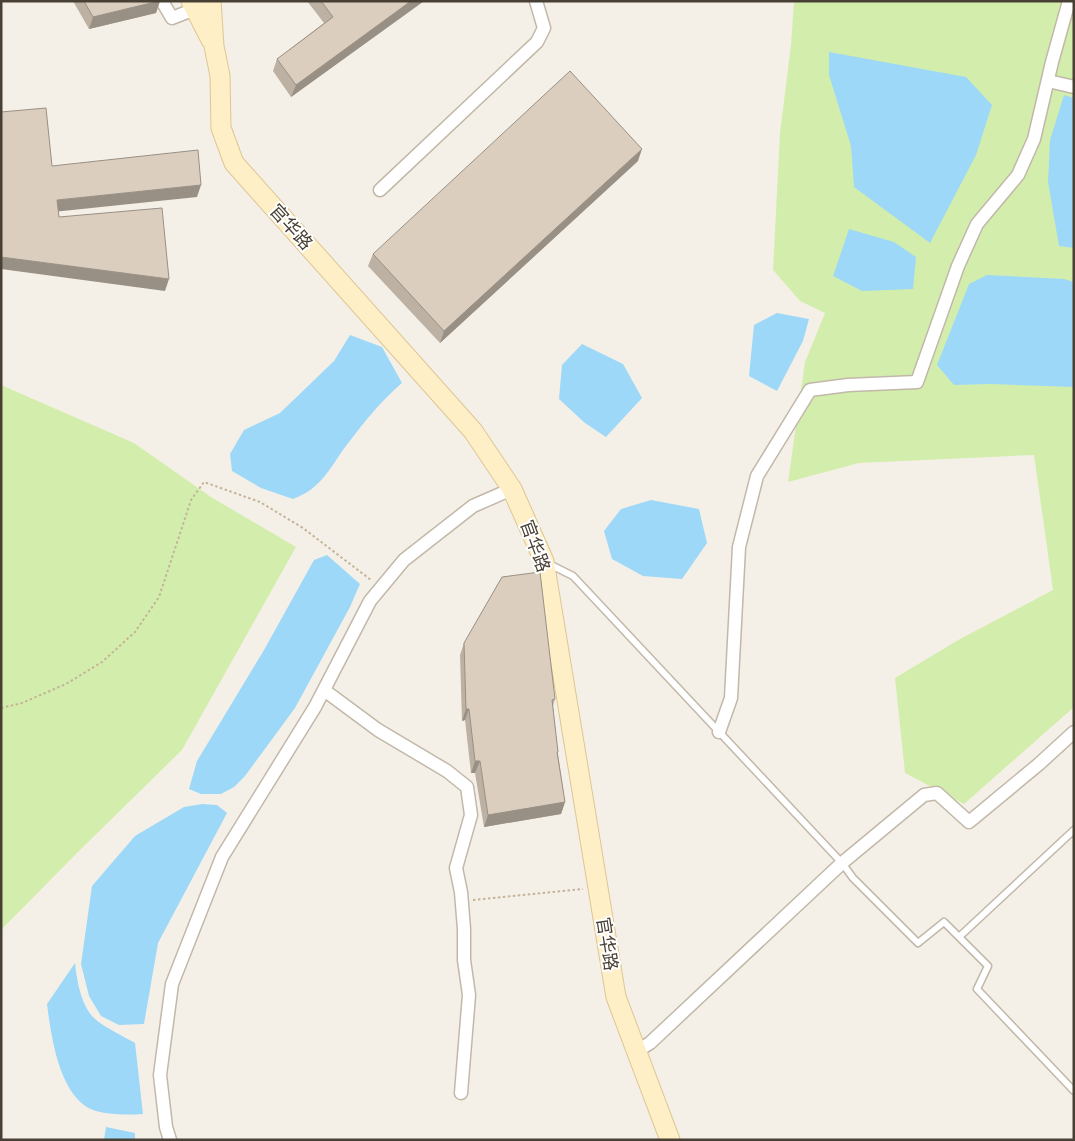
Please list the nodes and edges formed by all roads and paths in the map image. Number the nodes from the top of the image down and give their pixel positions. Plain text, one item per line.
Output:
1 (162, 1) edge
2 (536, 1) edge
3 (1069, 1) edge
4 (199, 4) edge
5 (1048, 81) junction
6 (1074, 87) edge
7 (380, 190) dead end
8 (512, 489) junction
9 (544, 562) junction
10 (380, 588) junction
11 (324, 690) junction
12 (1, 708) edge
13 (719, 732) junction
14 (1074, 732) edge
15 (1074, 830) edge
16 (842, 863) junction
17 (598, 887) junction
18 (462, 901) junction
19 (959, 937) junction
20 (637, 1051) junction
21 (1074, 1091) edge
22 (461, 1093) dead end
23 (170, 1140) edge
24 (670, 1140) edge

1 - 4 street
2 - 7 street
3 - 5 street
4 - 8 main road, 官华路
5 - 6 street
5 - 13 street
8 - 9 main road, 官华路
8 - 10 street
9 - 13 lane
9 - 17 main road, 官华路
10 - 11 street
10 - 12 path
11 - 18 street
11 - 23 street
13 - 16 lane
14 - 16 street
15 - 19 lane
16 - 19 lane
16 - 20 street
17 - 18 path
17 - 20 main road, 官华路
18 - 22 street
19 - 21 lane
20 - 24 main road, 官华路

